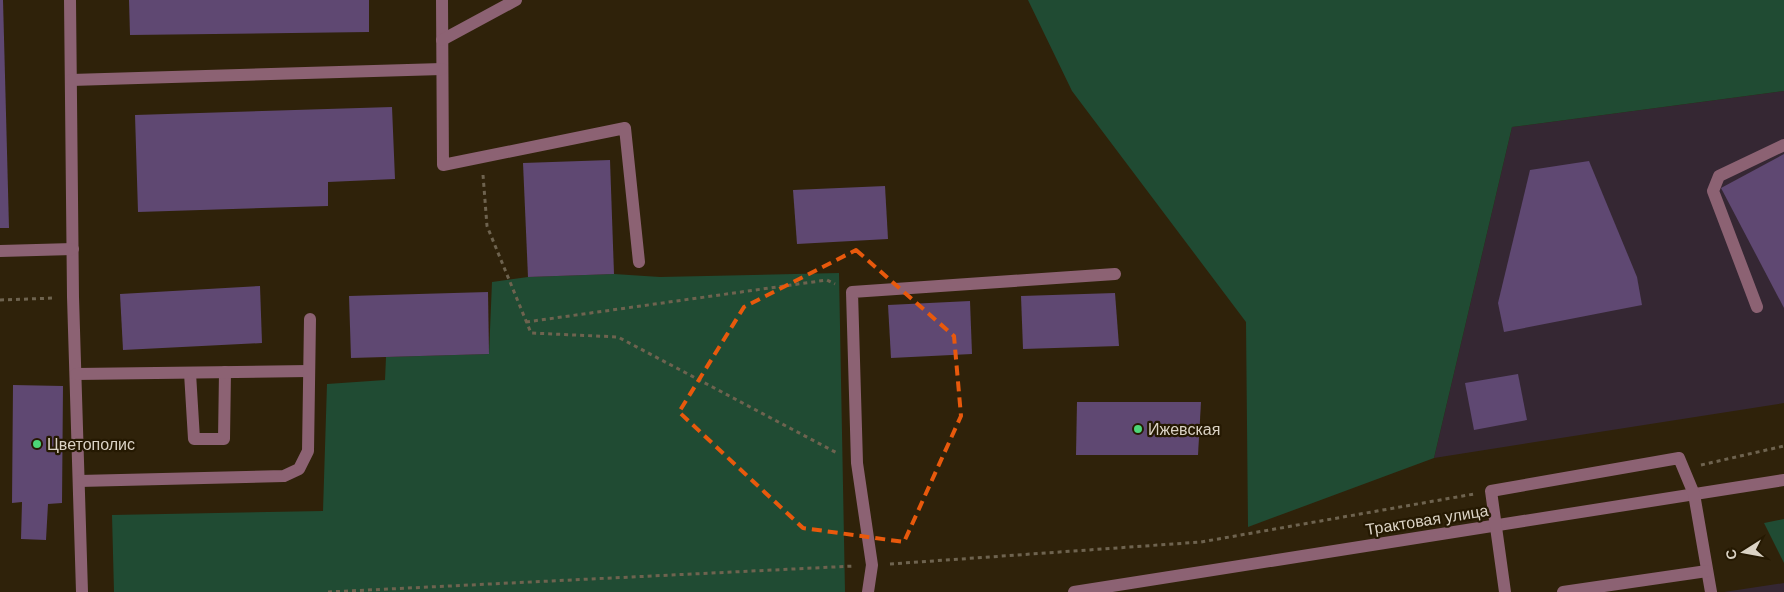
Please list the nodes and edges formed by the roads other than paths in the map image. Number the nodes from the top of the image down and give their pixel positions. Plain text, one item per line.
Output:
1 (70, 0) edge
2 (442, 0) edge
3 (516, 0) edge
4 (442, 40) junction
5 (442, 69) junction
6 (71, 80) junction
7 (1784, 145) edge
8 (73, 249) junction
9 (0, 252) edge
10 (639, 262) dead end
11 (1114, 274) dead end
12 (1757, 307) dead end
13 (310, 319) dead end
14 (309, 371) junction
15 (224, 372) junction
16 (190, 373) junction
17 (76, 374) junction
18 (1784, 480) edge
19 (79, 481) junction
20 (1694, 494) junction
21 (1495, 525) junction
22 (1707, 571) junction
23 (82, 592) edge
24 (868, 592) edge
25 (1074, 592) edge
26 (1505, 592) edge
27 (1563, 592) edge
28 (1711, 592) edge

1 - 6 street
2 - 4 street
3 - 4 street
4 - 5 street
5 - 6 street
5 - 10 street
6 - 8 street
7 - 12 street
8 - 9 street
8 - 17 street
11 - 24 street
13 - 14 street
14 - 15 street
14 - 19 street
15 - 16 street
15 - 16 street
16 - 17 street
17 - 19 street
18 - 20 street, Трактовая улица
19 - 23 street
20 - 21 street, Трактовая улица
20 - 21 street
20 - 22 street
21 - 25 street, Трактовая улица
21 - 26 street
22 - 27 street
22 - 28 street

